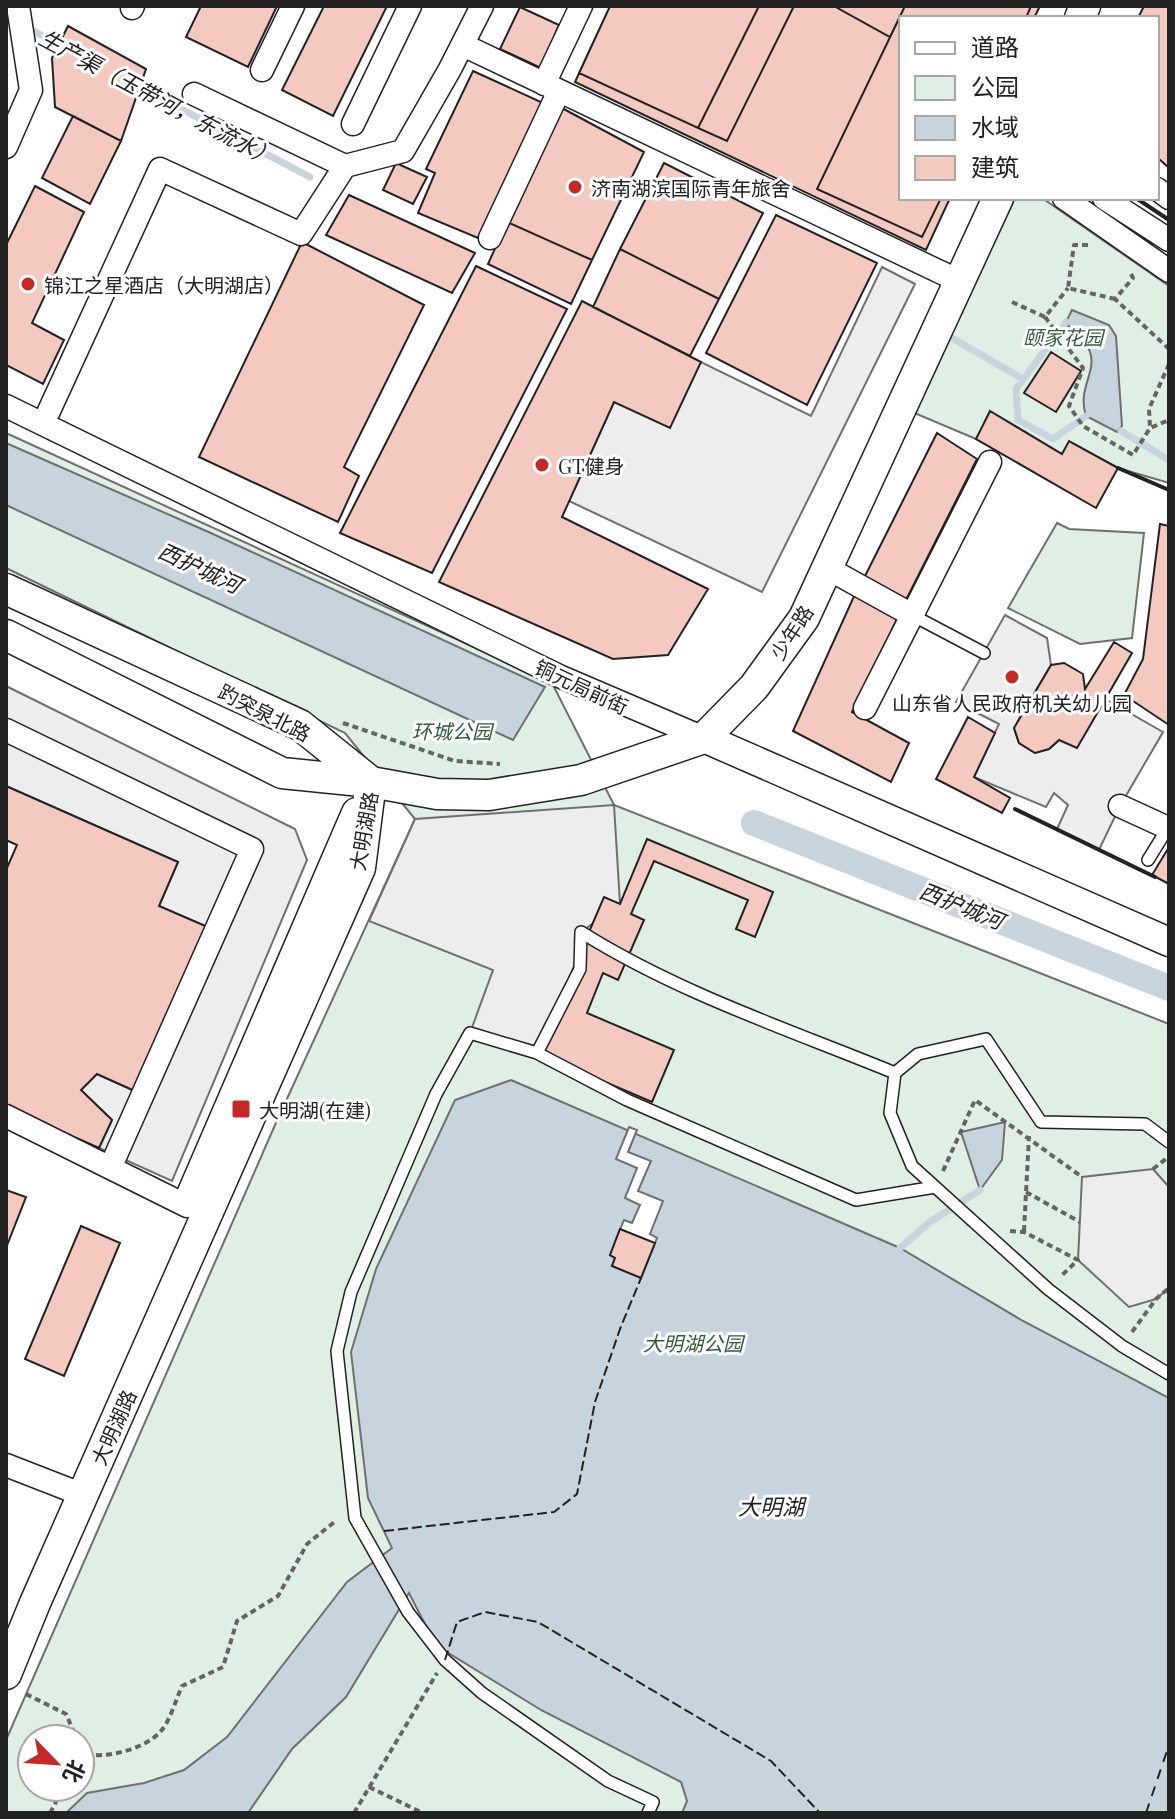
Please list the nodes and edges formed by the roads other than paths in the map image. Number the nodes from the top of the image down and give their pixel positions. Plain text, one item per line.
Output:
1 (18, 6) edge
2 (293, 6) edge
3 (410, 6) edge
4 (482, 6) edge
5 (581, 6) edge
6 (14, 40) edge
7 (463, 45) junction
8 (262, 70) dead end
9 (552, 87) junction
10 (194, 94) dead end
11 (353, 124) dead end
12 (6, 147) edge
13 (345, 166) junction
14 (997, 200) edge
15 (1067, 200) edge
16 (1107, 200) edge
17 (490, 238) dead end
18 (1169, 240) edge
19 (1169, 271) edge
20 (959, 281) junction
21 (6, 406) edge
22 (43, 424) junction
23 (990, 462) dead end
24 (827, 568) junction
25 (6, 589) edge
26 (912, 615) junction
27 (6, 635) edge
28 (984, 653) dead end
29 (865, 708) dead end
30 (6, 730) edge
31 (704, 738) junction
32 (371, 782) junction
33 (1120, 806) dead end
34 (1168, 827) edge
35 (1148, 860) dead end
36 (1169, 942) edge
37 (537, 1053) junction
38 (895, 1073) junction
39 (6, 1116) edge
40 (1169, 1142) edge
41 (111, 1166) junction
42 (940, 1191) junction
43 (187, 1206) junction
44 (1169, 1374) edge
45 (6, 1465) edge
46 (74, 1493) junction
47 (6, 1622) edge
48 (16, 1684) edge
49 (648, 1813) edge

1 - 6 street
2 - 8 street
3 - 11 street
4 - 7 street
5 - 9 street
6 - 12 street
7 - 9 street
7 - 13 street
9 - 17 street
9 - 20 street
10 - 13 street
13 - 22 street
14 - 20 main road, 少年路
15 - 19 street
16 - 18 street
20 - 24 main road, 少年路
21 - 22 street, 铜元局前街
22 - 31 street, 铜元局前街
23 - 26 street
24 - 26 street
24 - 31 main road, 少年路
25 - 32 main road, 趵突泉北路
26 - 28 lane
26 - 29 street
27 - 32 main road, 趵突泉北路
30 - 41 street
31 - 32 main road, 少年路
31 - 36 street, 铜元局前街
32 - 43 main road, 大明湖路
32 - 46 main road, 大明湖路
33 - 34 street
34 - 35 lane
37 - 38 lane
37 - 42 lane
37 - 49 lane
38 - 40 lane
38 - 42 lane
39 - 41 street
41 - 43 street
42 - 44 lane
43 - 46 main road, 大明湖路
45 - 46 street
46 - 47 main road, 大明湖路
46 - 48 main road, 大明湖路

